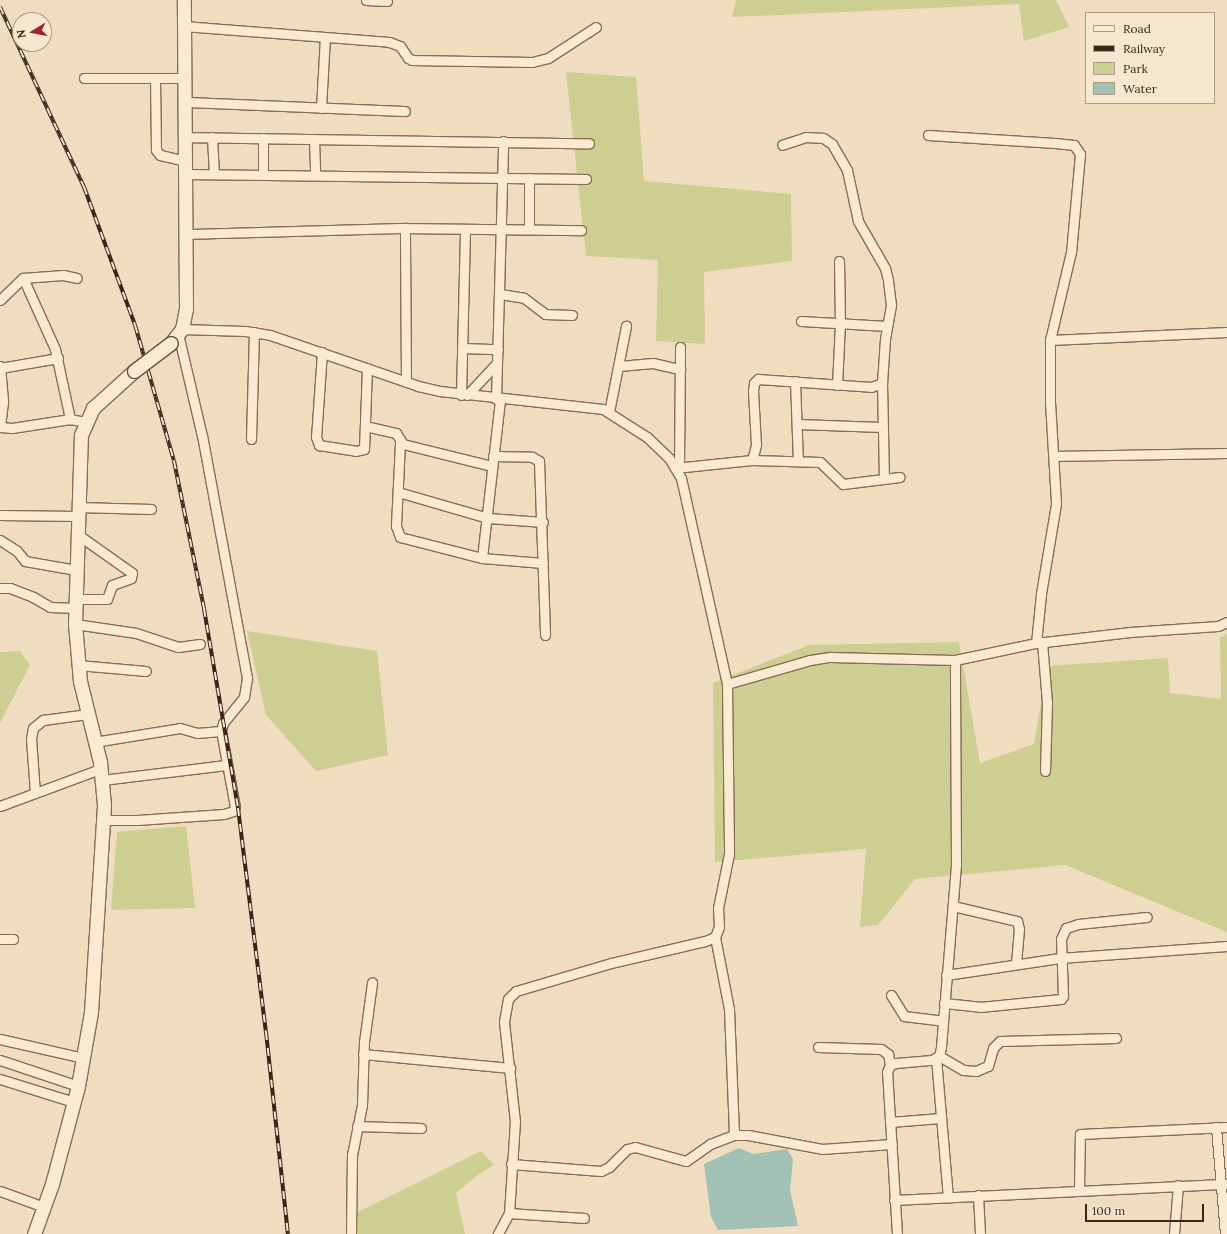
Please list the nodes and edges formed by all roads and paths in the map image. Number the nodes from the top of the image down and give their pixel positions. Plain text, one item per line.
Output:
1 (184, 0) edge
2 (366, 0) edge
3 (387, 1) dead end
4 (183, 26) junction
5 (596, 27) dead end
6 (325, 37) junction
7 (84, 78) dead end
8 (155, 78) junction
9 (185, 78) junction
10 (186, 102) junction
11 (321, 108) junction
12 (405, 111) dead end
13 (928, 135) dead end
14 (185, 137) junction
15 (212, 138) junction
16 (263, 138) junction
17 (314, 139) junction
18 (503, 141) junction
19 (589, 143) dead end
20 (782, 145) dead end
21 (186, 161) junction
22 (186, 174) junction
23 (214, 174) junction
24 (263, 174) junction
25 (315, 175) junction
26 (502, 178) junction
27 (529, 178) junction
28 (586, 179) dead end
29 (405, 228) junction
30 (465, 229) junction
31 (502, 229) junction
32 (529, 229) junction
33 (580, 230) dead end
34 (187, 234) junction
35 (839, 261) dead end
36 (24, 278) junction
37 (77, 278) dead end
38 (500, 294) junction
39 (0, 300) edge
40 (572, 315) dead end
41 (801, 321) dead end
42 (840, 323) junction
43 (626, 326) dead end
44 (887, 326) junction
45 (254, 332) junction
46 (1227, 332) edge
47 (177, 335) junction
48 (1050, 340) junction
49 (680, 347) dead end
50 (462, 348) junction
51 (498, 349) junction
52 (322, 352) junction
53 (58, 358) junction
54 (497, 362) junction
55 (619, 366) junction
56 (0, 367) edge
57 (367, 368) junction
58 (680, 368) junction
59 (795, 381) junction
60 (406, 382) junction
61 (882, 383) junction
62 (837, 385) junction
63 (464, 395) junction
64 (498, 399) junction
65 (606, 411) junction
66 (70, 419) junction
67 (85, 422) junction
68 (797, 424) junction
69 (0, 426) edge
70 (365, 426) junction
71 (882, 427) junction
72 (251, 439) dead end
73 (400, 443) junction
74 (1227, 453) edge
75 (493, 456) junction
76 (1054, 456) junction
77 (752, 460) junction
78 (798, 461) junction
79 (492, 466) junction
80 (677, 468) junction
81 (900, 477) dead end
82 (884, 479) junction
83 (398, 492) junction
84 (151, 509) dead end
85 (77, 512) junction
86 (0, 515) edge
87 (488, 518) junction
88 (543, 522) junction
89 (77, 534) junction
90 (0, 540) edge
91 (482, 558) junction
92 (543, 563) junction
93 (76, 570) junction
94 (0, 588) edge
95 (76, 604) junction
96 (1227, 622) edge
97 (75, 624) junction
98 (545, 634) dead end
99 (1039, 643) junction
100 (200, 644) dead end
101 (955, 660) junction
102 (78, 665) junction
103 (146, 671) dead end
104 (727, 684) junction
105 (88, 714) junction
106 (221, 731) junction
107 (94, 742) junction
108 (226, 765) junction
109 (1046, 771) dead end
110 (101, 774) junction
111 (35, 793) junction
112 (0, 806) edge
113 (104, 820) junction
114 (953, 906) junction
115 (1147, 917) dead end
116 (715, 937) junction
117 (0, 939) edge
118 (13, 939) dead end
119 (1227, 946) edge
120 (1060, 958) junction
121 (1016, 964) junction
122 (946, 975) junction
123 (372, 983) dead end
124 (892, 995) dead end
125 (944, 1003) junction
126 (943, 1021) junction
127 (1116, 1038) dead end
128 (1, 1042) edge
129 (818, 1047) dead end
130 (363, 1054) junction
131 (937, 1057) junction
132 (83, 1058) junction
133 (0, 1060) edge
134 (890, 1065) junction
135 (510, 1068) junction
136 (0, 1079) edge
137 (78, 1086) junction
138 (74, 1102) junction
139 (941, 1118) junction
140 (890, 1122) junction
141 (357, 1126) junction
142 (1216, 1127) junction
143 (1227, 1127) edge
144 (421, 1128) dead end
145 (734, 1135) junction
146 (892, 1144) junction
147 (511, 1164) junction
148 (1224, 1184) edge
149 (1178, 1186) junction
150 (1079, 1189) junction
151 (0, 1191) edge
152 (978, 1195) junction
153 (948, 1197) junction
154 (894, 1200) junction
155 (44, 1207) junction
156 (509, 1213) junction
157 (584, 1218) dead end
158 (34, 1234) edge
159 (352, 1234) edge
160 (498, 1234) edge
161 (896, 1234) edge
162 (980, 1234) edge
163 (1174, 1234) edge
164 (1225, 1234) edge

1 - 4 main road
2 - 3 street
4 - 6 street
4 - 9 main road
5 - 6 street
6 - 11 street
7 - 8 street
8 - 9 street
8 - 21 street
9 - 10 main road
10 - 11 street
10 - 14 main road
11 - 12 street
13 - 48 street
14 - 15 street
14 - 21 main road
15 - 16 street
15 - 23 street
16 - 17 street
16 - 24 street
17 - 18 street
17 - 25 street
18 - 19 street
18 - 26 street
20 - 44 street
21 - 22 main road
22 - 23 street
22 - 34 main road
23 - 24 street
24 - 25 street
25 - 26 street
26 - 27 street
26 - 31 street
27 - 28 street
27 - 32 street
29 - 30 street
29 - 34 street
29 - 60 street
30 - 31 street
30 - 50 street
31 - 32 street
31 - 38 street
32 - 33 street
34 - 47 main road
35 - 42 street
36 - 37 street
36 - 39 street
36 - 53 street
38 - 40 street
38 - 51 street
41 - 42 street
42 - 44 street
42 - 62 street
43 - 55 street
44 - 61 street
45 - 47 street
45 - 52 street
45 - 72 street
46 - 48 street
47 - 67 main road, bridge
47 - 106 street
48 - 76 street
49 - 58 street
50 - 51 street
50 - 63 street
51 - 54 street
52 - 57 street
52 - 70 street
53 - 56 street
53 - 66 street
54 - 63 street
54 - 64 street
55 - 58 street
55 - 65 street
56 - 69 street
57 - 60 street
57 - 70 street
58 - 80 street
59 - 62 street
59 - 68 street
59 - 77 street
60 - 63 street
61 - 62 street
61 - 71 street
63 - 64 street
64 - 65 street
64 - 75 street
65 - 80 street
66 - 67 street
66 - 69 street
67 - 85 main road
68 - 71 street
68 - 78 street
70 - 73 street
71 - 82 street
73 - 79 street
73 - 83 street
74 - 76 street
75 - 79 street
75 - 88 street
76 - 99 street
77 - 78 street
77 - 80 street
78 - 82 street
79 - 87 street
80 - 104 street
81 - 82 street
83 - 87 street
83 - 91 street
84 - 85 street
85 - 86 street
85 - 89 main road
87 - 88 street
87 - 91 street
88 - 92 street
89 - 93 main road
89 - 95 street
90 - 93 street
91 - 92 street
92 - 98 street
93 - 95 main road
94 - 95 street
95 - 97 main road
96 - 99 street
97 - 100 street
97 - 102 main road
99 - 101 street
99 - 109 street
101 - 104 street
101 - 114 street
102 - 103 street
102 - 105 main road
104 - 116 street
105 - 107 main road
105 - 111 street
106 - 107 street
106 - 108 street
107 - 110 main road
108 - 110 street
108 - 113 street
110 - 111 street
110 - 113 main road
111 - 112 street
113 - 132 main road
114 - 121 street
114 - 122 street
115 - 120 street
116 - 135 street
116 - 145 street
117 - 118 street
119 - 120 street
120 - 121 street
120 - 125 street
121 - 122 street
122 - 125 street
123 - 130 street
124 - 126 street
125 - 126 street
126 - 131 street
127 - 131 street
128 - 132 street
129 - 134 street
130 - 135 street
130 - 141 street
131 - 134 street
131 - 139 street
132 - 137 main road
133 - 137 street
134 - 140 street
135 - 147 street
136 - 138 street
137 - 138 main road
138 - 155 main road
139 - 140 street
139 - 153 street
140 - 146 street
141 - 144 street
141 - 159 street
142 - 143 street
142 - 148 street
142 - 150 street
145 - 146 street
145 - 147 street
146 - 154 street
147 - 156 street
148 - 149 street
148 - 164 street
149 - 150 street
149 - 163 street
150 - 152 street
151 - 155 street
152 - 153 street
152 - 162 street
153 - 154 street
154 - 161 street
155 - 158 main road
156 - 157 street
156 - 160 street

